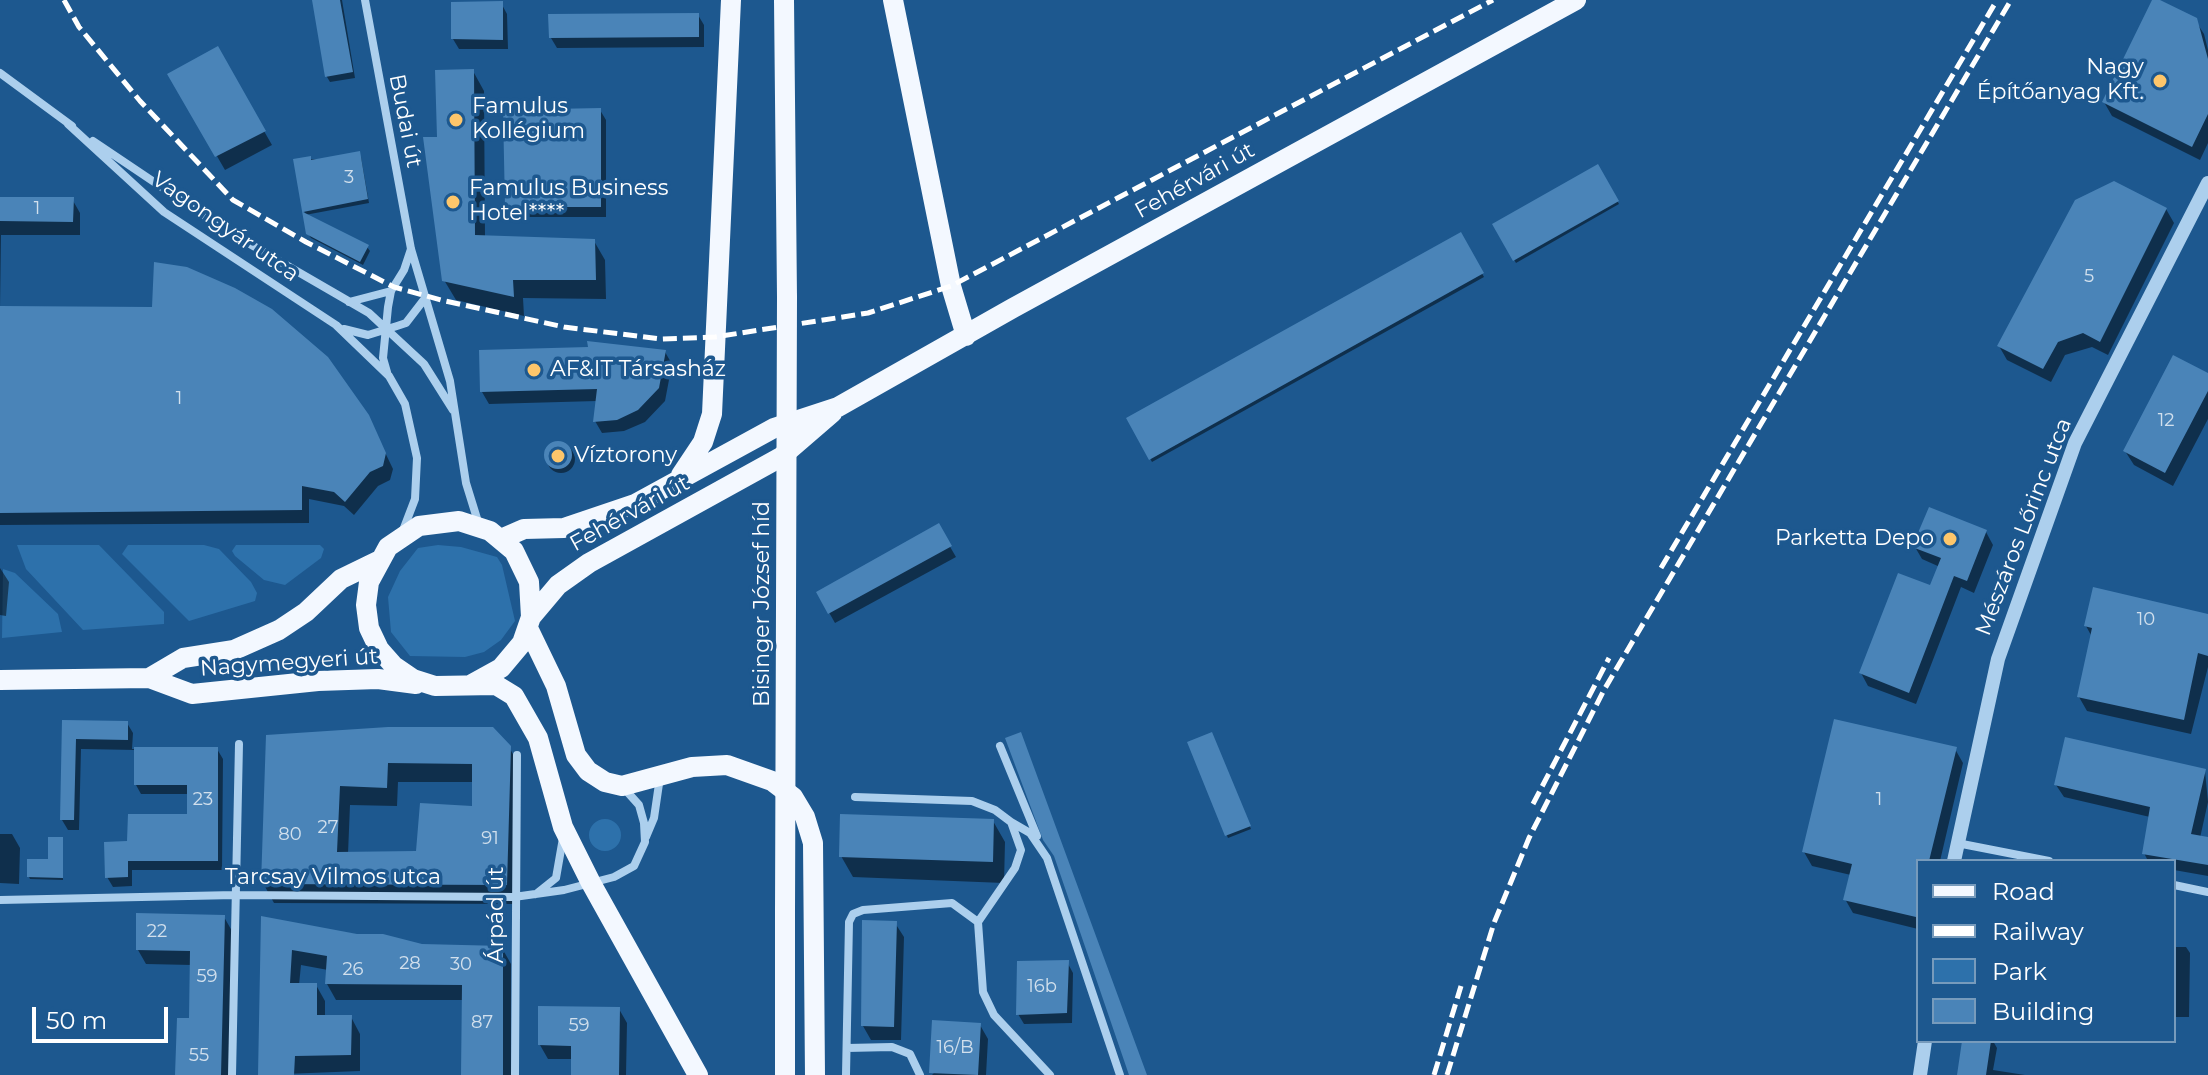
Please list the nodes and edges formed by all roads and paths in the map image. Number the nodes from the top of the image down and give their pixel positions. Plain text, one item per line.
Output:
1 (365, 0) edge
2 (731, 0) edge
3 (784, 0) edge
4 (893, 0) edge
5 (1576, 0) edge
6 (0, 73) edge
7 (68, 124) junction
8 (2208, 183) edge
9 (411, 249) junction
10 (391, 291) junction
11 (426, 296) junction
12 (349, 302) junction
13 (336, 325) junction
14 (386, 327) junction
15 (966, 336) junction
16 (389, 376) junction
17 (838, 407) junction
18 (453, 410) junction
19 (678, 480) junction
20 (479, 526) junction
21 (401, 536) junction
22 (501, 539) junction
23 (378, 561) junction
24 (530, 622) junction
25 (149, 678) junction
26 (0, 680) edge
27 (472, 684) junction
28 (435, 686) junction
29 (239, 744) dead end
30 (1000, 746) dead end
31 (517, 755) dead end
32 (660, 774) junction
33 (622, 786) junction
34 (855, 797) dead end
35 (1011, 822) junction
36 (563, 827) junction
37 (645, 842) junction
38 (1956, 843) junction
39 (1047, 858) junction
40 (1954, 859) edge
41 (2039, 859) edge
42 (591, 883) junction
43 (2176, 885) edge
44 (2208, 892) edge
45 (536, 894) junction
46 (235, 895) junction
47 (514, 897) junction
48 (0, 900) edge
49 (978, 922) junction
50 (1925, 1043) edge
51 (847, 1048) junction
52 (232, 1075) edge
53 (515, 1075) edge
54 (698, 1075) edge
55 (785, 1075) edge
56 (815, 1075) edge
57 (846, 1075) edge
58 (920, 1075) edge
59 (1050, 1075) edge
60 (1120, 1075) edge
61 (1920, 1075) edge

1 - 9 street, Budai út
2 - 19 main road
3 - 55 main road, Bisinger József híd, bridge
4 - 15 main road
5 - 15 main road, Fehérvári út
6 - 7 street, Vagongyár utca
7 - 12 street, Vagongyár utca
7 - 13 street, Vagongyár utca
8 - 38 street, Mészáros Lőrinc utca
9 - 10 street
9 - 11 street, Budai út
10 - 12 street
10 - 14 street
11 - 14 street
11 - 18 street, Budai út
12 - 14 street, Vagongyár utca
13 - 14 street
13 - 16 street, Vagongyár utca
14 - 16 street
14 - 18 street, Budai út
15 - 17 main road, Fehérvári út
16 - 21 street
17 - 19 main road, Fehérvári út
17 - 24 main road, Fehérvári út
18 - 20 street, Budai út
19 - 22 main road, Fehérvári út
20 - 21 main road
20 - 22 main road
21 - 23 main road
22 - 24 main road
23 - 25 main road, Nagymegyeri út
23 - 28 main road
24 - 27 main road
24 - 33 main road
25 - 26 main road, Nagymegyeri út
25 - 28 main road, Nagymegyeri út
27 - 28 main road
27 - 36 main road
29 - 46 street
30 - 39 street
31 - 47 street, Árpád út
32 - 33 main road
32 - 37 street, Tarcsay Vilmos utca
32 - 56 main road
33 - 37 street
34 - 35 street
35 - 39 street
35 - 49 street
36 - 42 main road
36 - 45 street
37 - 42 street, Tarcsay Vilmos utca
38 - 40 street, Mészáros Lőrinc utca
38 - 41 street
39 - 60 street
42 - 45 street, Tarcsay Vilmos utca
42 - 54 main road
43 - 44 street
45 - 47 street, Tarcsay Vilmos utca
46 - 47 street, Tarcsay Vilmos utca
46 - 48 street, Tarcsay Vilmos utca
46 - 52 street
47 - 53 street, Árpád út
49 - 51 street
49 - 59 street
50 - 61 street
51 - 57 street
51 - 58 street

